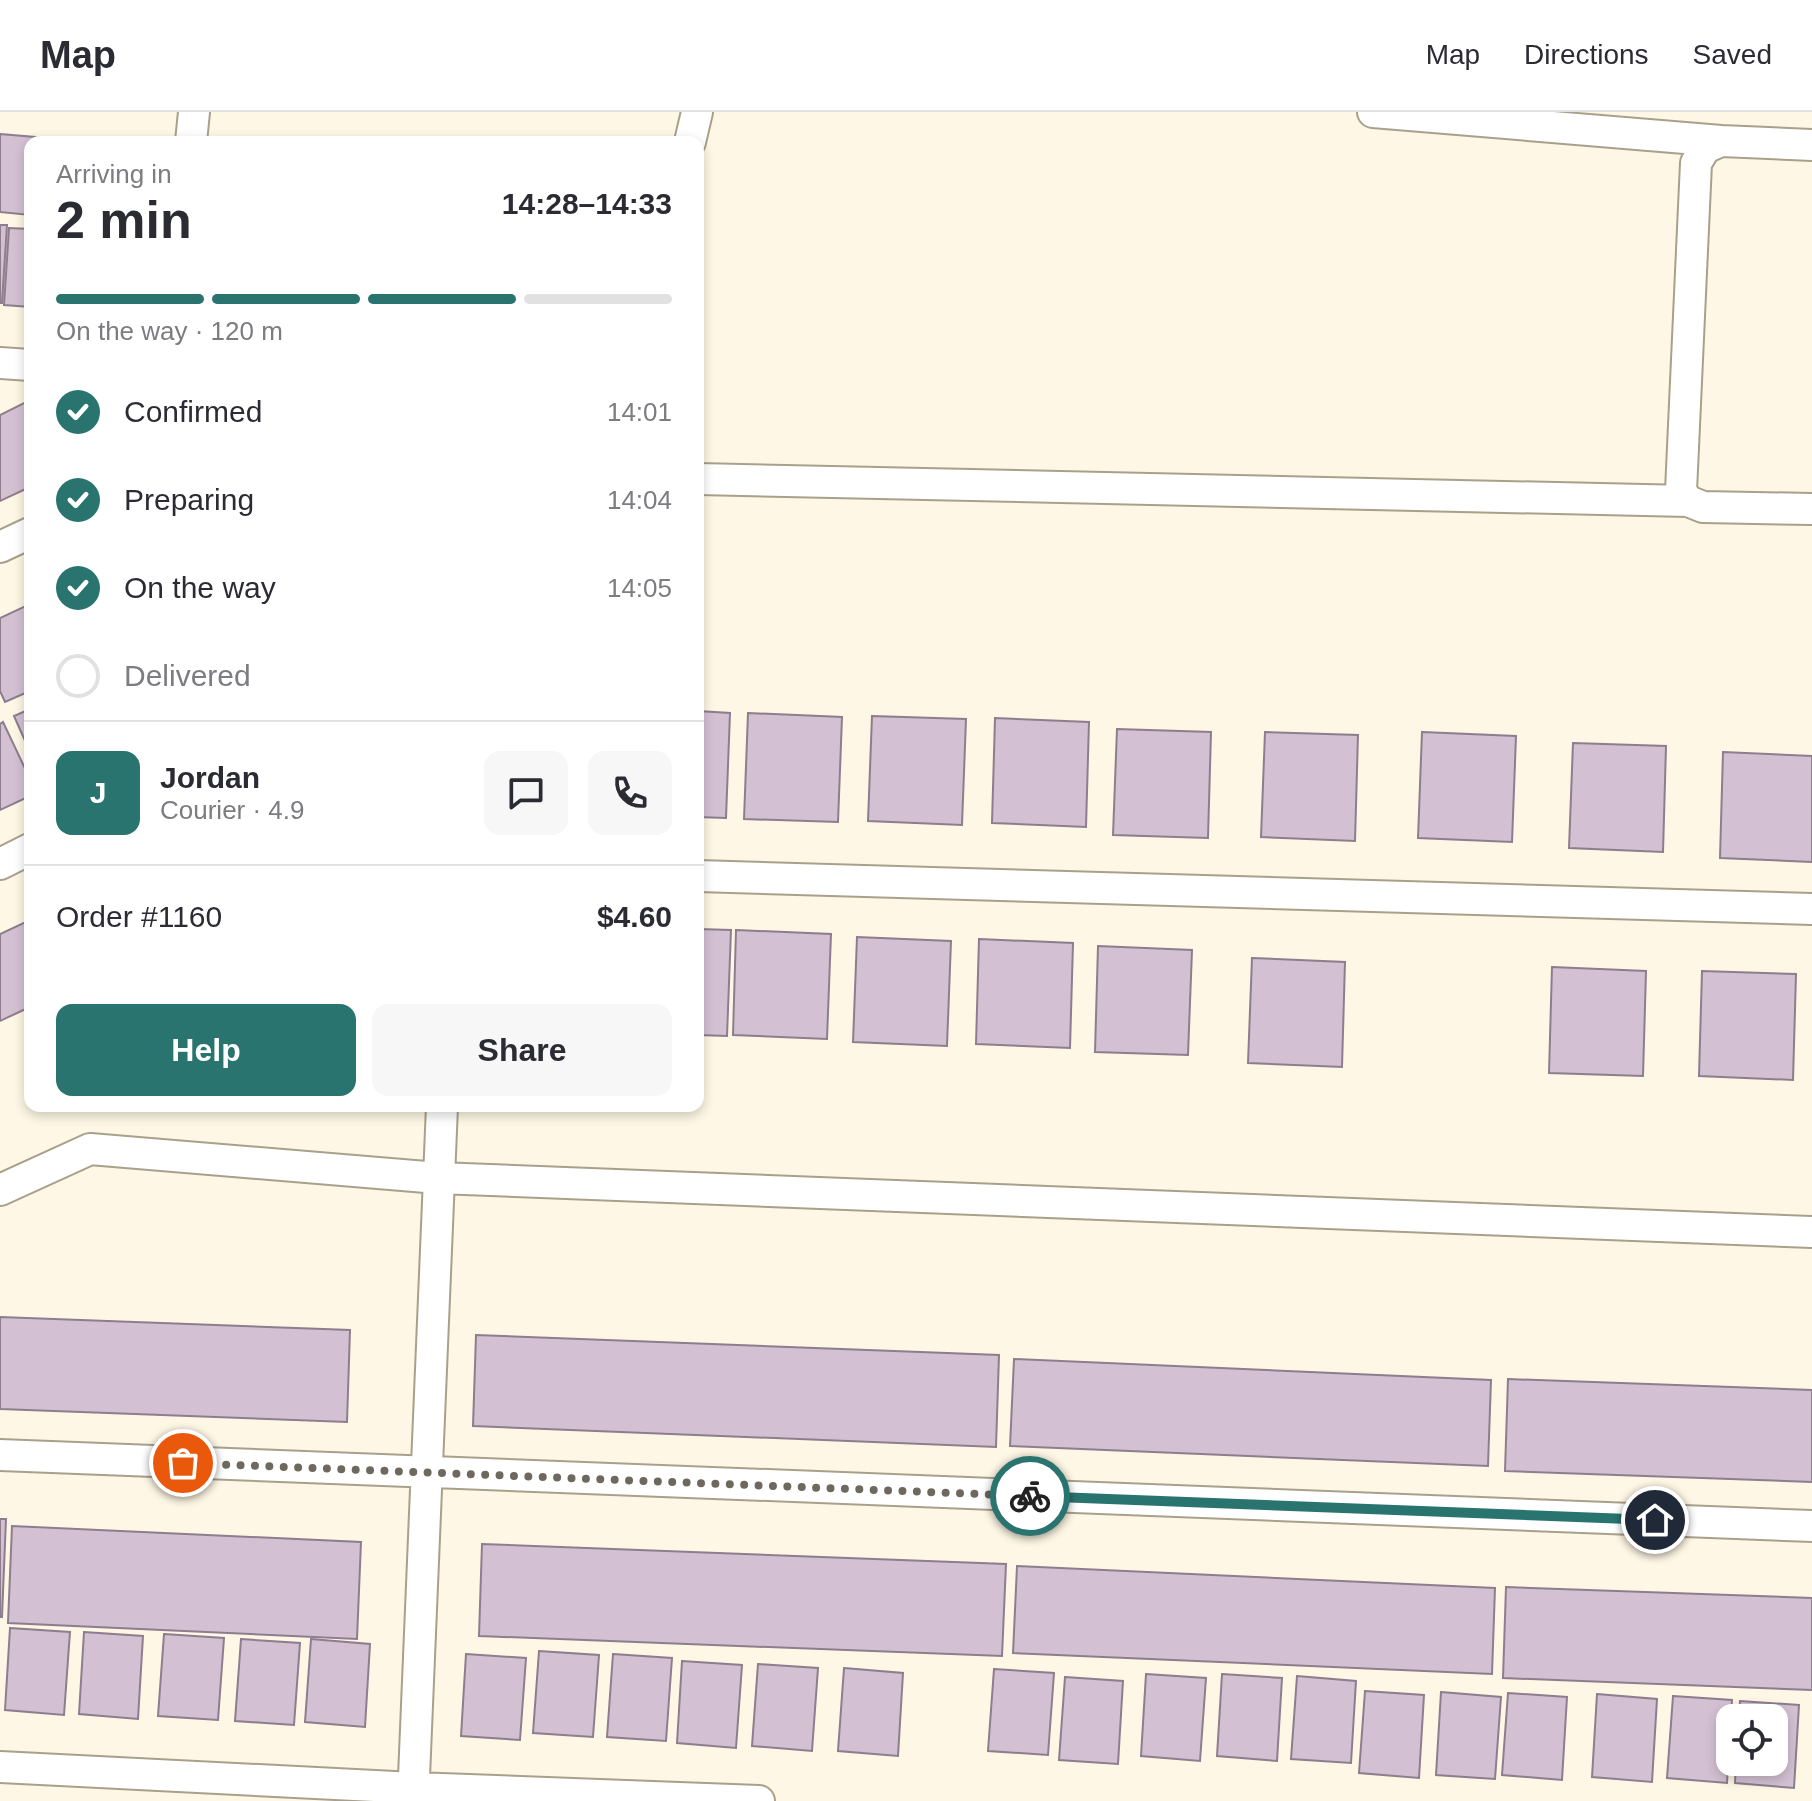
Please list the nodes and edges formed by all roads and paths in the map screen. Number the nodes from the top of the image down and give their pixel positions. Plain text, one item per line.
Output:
1 (194, 112) edge
2 (697, 112) edge
3 (1373, 112) edge
4 (192, 136) edge
5 (691, 136) edge
6 (1721, 141) junction
7 (1812, 145) edge
8 (0, 363) edge
9 (24, 365) edge
10 (704, 479) edge
11 (1688, 501) junction
12 (1812, 509) edge
13 (24, 536) edge
14 (0, 547) edge
15 (24, 852) edge
16 (0, 864) edge
17 (704, 876) edge
18 (1812, 909) edge
19 (442, 1112) edge
20 (438, 1178) junction
21 (0, 1190) edge
22 (1812, 1232) edge
23 (0, 1455) edge
24 (427, 1472) junction
25 (1812, 1526) edge
26 (0, 1767) edge
27 (414, 1795) edge
28 (759, 1801) edge

1 - 4 street
2 - 5 street
3 - 6 street
6 - 7 street
6 - 11 street
8 - 9 street
10 - 11 street
11 - 12 street
13 - 14 street
15 - 16 street
17 - 18 street
19 - 20 street
20 - 21 street
20 - 22 street
20 - 24 street
23 - 24 street
24 - 25 street
24 - 27 street
26 - 27 street
27 - 28 street

